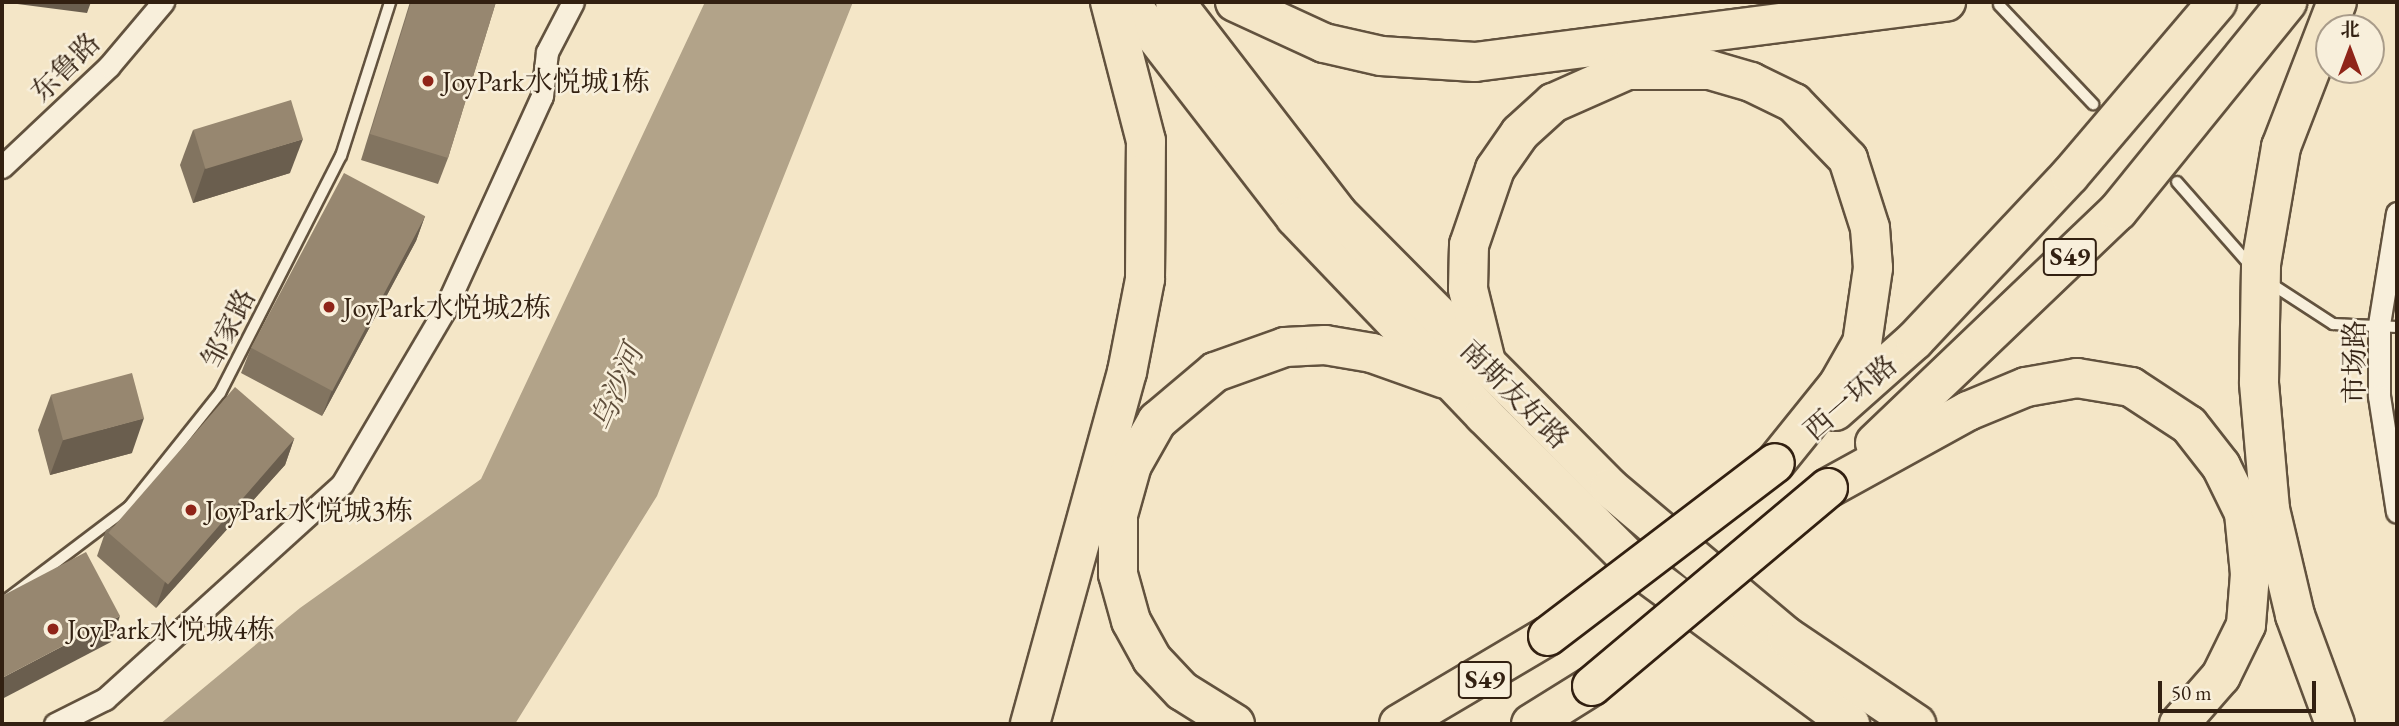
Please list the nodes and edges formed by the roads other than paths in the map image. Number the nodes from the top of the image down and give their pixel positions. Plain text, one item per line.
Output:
1 (163, 2) edge
2 (390, 2) edge
3 (573, 2) edge
4 (1110, 2) edge
5 (1129, 2) edge
6 (1175, 2) edge
7 (1235, 2) edge
8 (1946, 2) edge
9 (2217, 2) edge
10 (2287, 2) edge
11 (2337, 2) edge
12 (1998, 5) dead end
13 (2093, 104) dead end
14 (2, 167) edge
15 (2177, 182) dead end
16 (2397, 213) edge
17 (2249, 264) dead end
18 (2273, 285) dead end
19 (2388, 326) edge
20 (1488, 368) junction
21 (1451, 381) junction
22 (1775, 463) junction
23 (1828, 488) junction
24 (2397, 512) edge
25 (2, 603) edge
26 (1548, 636) junction
27 (1781, 676) junction
28 (1592, 685) junction
29 (55, 724) edge
30 (1030, 724) edge
31 (1235, 724) edge
32 (1399, 724) edge
33 (1422, 724) edge
34 (1531, 724) edge
35 (1569, 724) edge
36 (1818, 724) edge
37 (1850, 724) edge
38 (1916, 724) edge
39 (2179, 724) edge
40 (2335, 724) edge

1 - 14 street, 东鲁路
2 - 25 lane, 邹家路
3 - 29 street
4 - 30 highway
5 - 21 highway, 南斯友好路
6 - 20 highway, 南斯友好路
7 - 8 highway
9 - 22 highway, 西一环路 / S49
10 - 23 highway, 西一环路 / S49
11 - 40 highway
12 - 13 lane
15 - 17 lane
16 - 19 street, 市场路
18 - 19 lane
19 - 24 street, 市场路
20 - 22 highway
20 - 38 highway, 南斯友好路
21 - 27 highway, 南斯友好路
21 - 31 highway
22 - 26 highway, 西一环路 / S49, bridge
23 - 28 highway, 西一环路 / S49, bridge
23 - 39 highway
26 - 32 highway
26 - 33 highway, 西一环路 / S49
27 - 36 highway
27 - 37 highway, 南斯友好路
28 - 34 highway, 西一环路 / S49
28 - 35 highway

